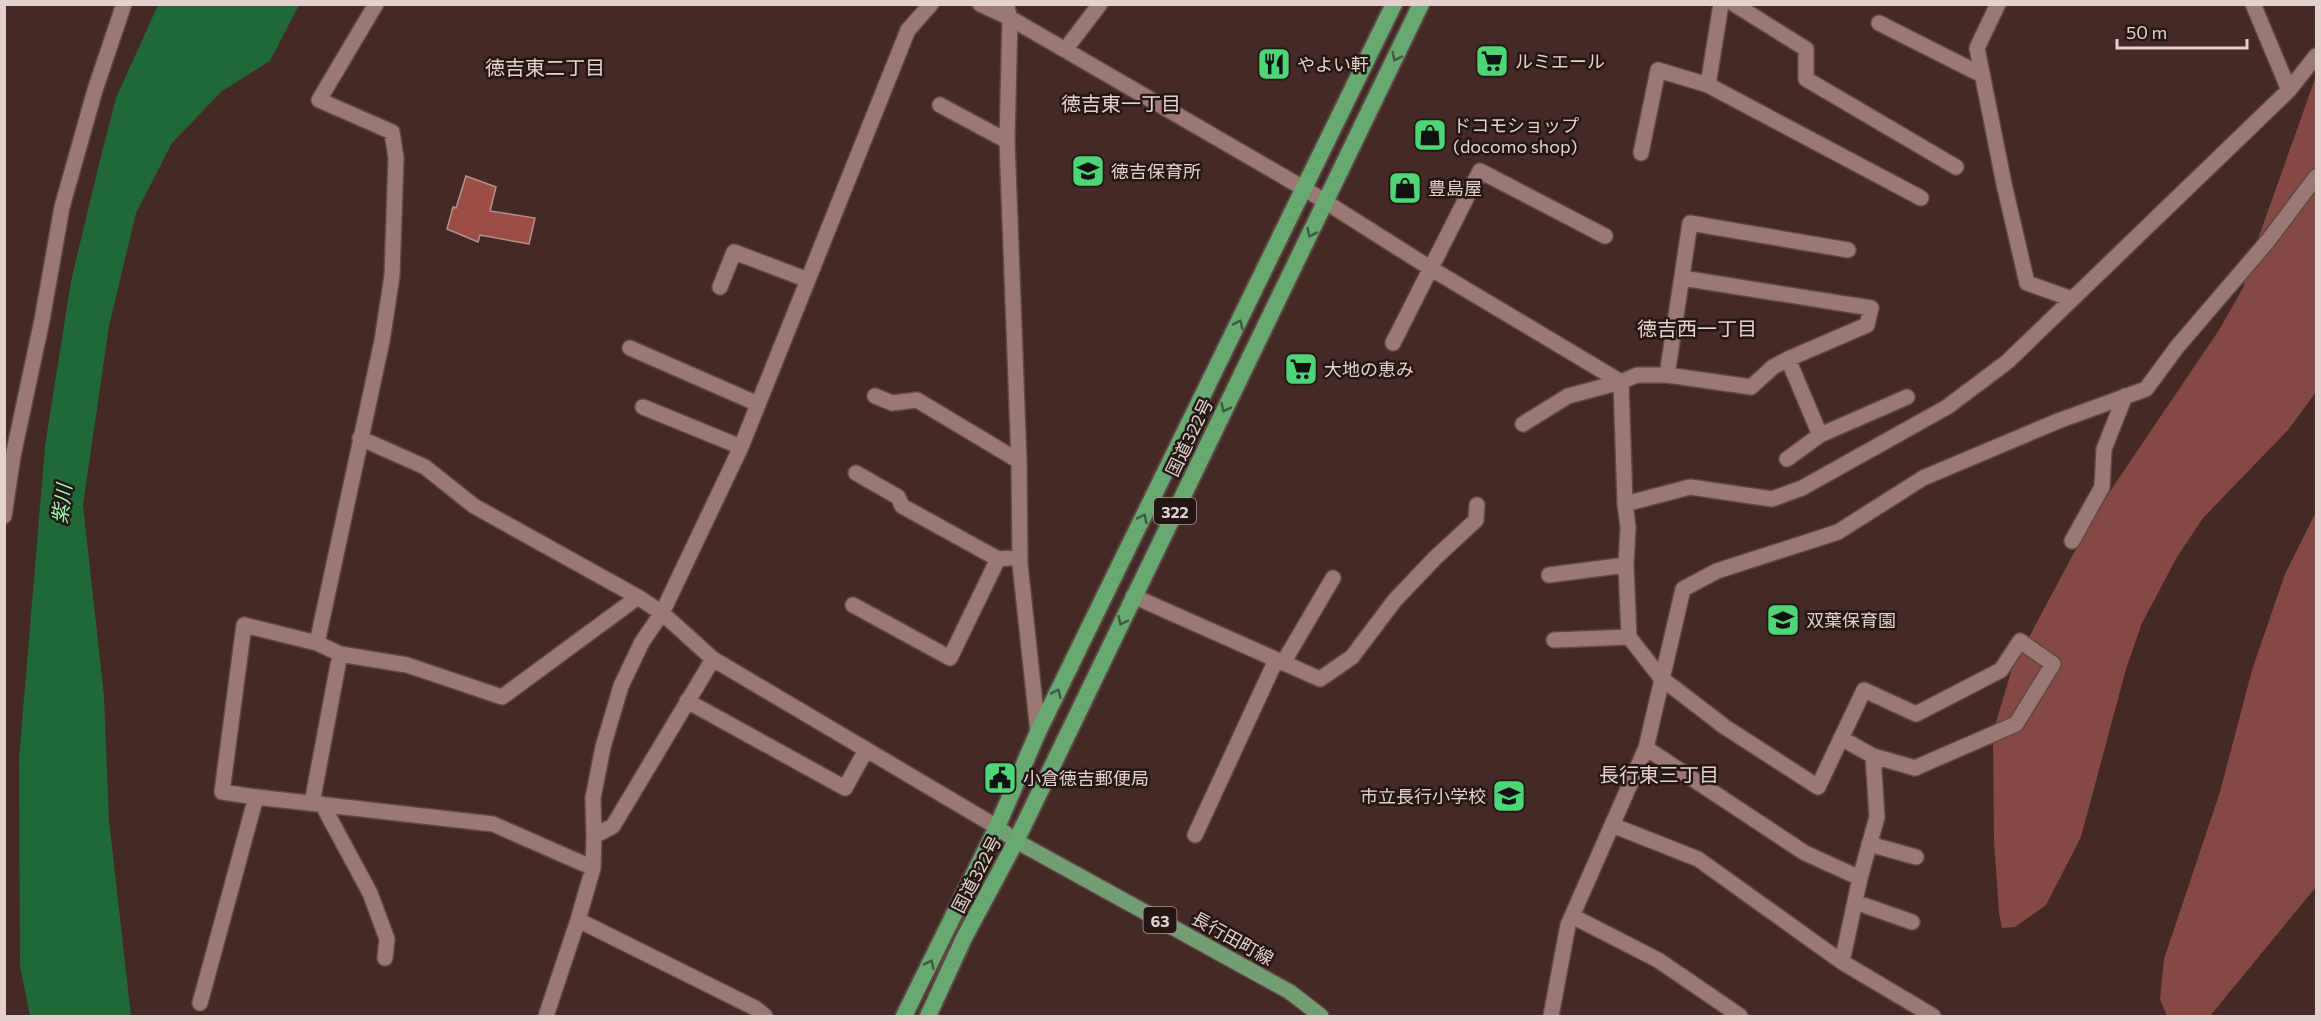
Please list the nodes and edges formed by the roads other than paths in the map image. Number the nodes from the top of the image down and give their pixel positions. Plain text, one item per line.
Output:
1 (124, 4) edge
2 (376, 4) edge
3 (931, 4) edge
4 (980, 4) edge
5 (1100, 4) edge
6 (1394, 4) edge
7 (1421, 4) edge
8 (1721, 4) edge
9 (1734, 4) edge
10 (2253, 4) edge
11 (1995, 6) edge
12 (1011, 9) edge
13 (1880, 23) dead end
14 (1065, 50) junction
15 (2316, 56) edge
16 (1982, 75) junction
17 (1708, 85) junction
18 (2289, 90) junction
19 (940, 105) dead end
20 (1007, 141) junction
21 (1641, 153) dead end
22 (1956, 166) dead end
23 (2316, 177) edge
24 (1305, 189) junction
25 (1921, 198) dead end
26 (1325, 204) junction
27 (1605, 236) dead end
28 (1848, 250) dead end
29 (1430, 268) junction
30 (1682, 278) junction
31 (808, 280) junction
32 (720, 287) dead end
33 (2072, 299) junction
34 (1393, 343) dead end
35 (630, 348) dead end
36 (1788, 359) junction
37 (1667, 375) junction
38 (1621, 382) junction
39 (875, 396) dead end
40 (2125, 396) junction
41 (1907, 397) dead end
42 (758, 404) junction
43 (644, 407) dead end
44 (1523, 424) dead end
45 (1820, 435) junction
46 (360, 438) junction
47 (741, 447) junction
48 (1787, 459) dead end
49 (1019, 461) junction
50 (856, 473) dead end
51 (1625, 504) junction
52 (1477, 505) dead end
53 (4, 516) edge
54 (2072, 542) dead end
55 (1020, 557) junction
56 (998, 559) junction
57 (1626, 565) junction
58 (1549, 575) dead end
59 (1333, 578) dead end
60 (1133, 596) junction
61 (638, 597) junction
62 (854, 605) dead end
63 (662, 613) junction
64 (1629, 637) junction
65 (1554, 640) dead end
66 (317, 643) junction
67 (340, 654) junction
68 (713, 659) junction
69 (1280, 661) junction
70 (1661, 678) junction
71 (687, 701) junction
72 (1038, 732) junction
73 (1841, 738) junction
74 (1646, 748) junction
75 (866, 750) junction
76 (1873, 756) junction
77 (256, 797) junction
78 (317, 804) junction
79 (1612, 825) junction
80 (997, 827) junction
81 (1195, 835) dead end
82 (594, 836) junction
83 (1016, 840) junction
84 (1869, 844) junction
85 (1917, 857) dead end
86 (593, 868) junction
87 (1860, 878) junction
88 (1855, 902) junction
89 (1572, 916) junction
90 (578, 920) junction
91 (1912, 922) dead end
92 (385, 958) dead end
93 (1842, 962) junction
94 (200, 1003) dead end
95 (546, 1017) edge
96 (765, 1017) edge
97 (904, 1017) edge
98 (928, 1017) edge
99 (1321, 1017) edge
100 (1551, 1017) edge
101 (1740, 1017) edge
102 (1933, 1017) edge

1 - 53 street
2 - 46 street
3 - 31 street
4 - 12 street
5 - 14 street
6 - 24 highway, 国道322号 / 322
7 -> 26 highway, 国道322号 / 322
8 - 17 street
9 - 22 street
10 - 18 street
11 - 16 street
12 - 14 street
12 - 20 street
13 - 16 street
14 - 24 street
15 - 18 street
16 - 33 street
17 - 21 street
17 - 25 street
18 - 33 street
19 - 20 street
20 - 49 street
23 - 40 street
24 - 26 street
72 -> 24 highway, 国道322号 / 322
26 - 29 street
26 -> 60 highway, 国道322号 / 322
27 - 29 street
28 - 30 street
29 - 34 street
29 - 38 street
30 - 36 street
30 - 37 street
31 - 32 street
31 - 42 street
33 - 51 street
35 - 42 street
36 - 37 street
36 - 45 street
37 - 38 street
38 - 44 street
38 - 51 street
39 - 49 street
40 - 54 street
40 - 70 street
41 - 45 street
42 - 47 street
43 - 47 street
45 - 48 street
46 - 61 street
46 - 66 street
47 - 63 street
49 - 55 street
50 - 56 street
51 - 57 street
52 - 69 street
55 - 56 street
55 - 72 street
56 - 62 street
57 - 58 street
57 - 64 street
59 - 69 street
60 - 69 street
60 -> 83 highway, 国道322号 / 322
61 - 63 street
61 - 67 street
63 - 68 street
63 - 82 street
64 - 65 street
64 - 70 street
66 - 67 street
66 - 77 street
67 - 78 street
68 - 71 street
68 - 75 street
69 - 81 street
70 - 73 street
70 - 74 street
71 - 75 street
71 - 82 street
72 - 80 highway, 国道322号 / 322
73 - 76 street
73 - 76 street
74 - 79 street
74 - 87 street
75 - 80 street
76 - 84 street
77 - 78 street
77 - 94 street
78 - 86 street
78 - 92 street
79 - 89 street
79 - 93 street
80 - 83 main road, 長行田町線 / 63
97 -> 80 highway, 国道322号 / 322
82 - 86 street
83 - 98 highway, 国道322号 / 322
83 - 99 main road, 長行田町線 / 63
84 - 85 street
84 - 87 street
86 - 90 street
87 - 88 street
88 - 91 street
88 - 93 street
89 - 100 street
89 - 101 street
90 - 95 street
90 - 96 street
93 - 102 street

